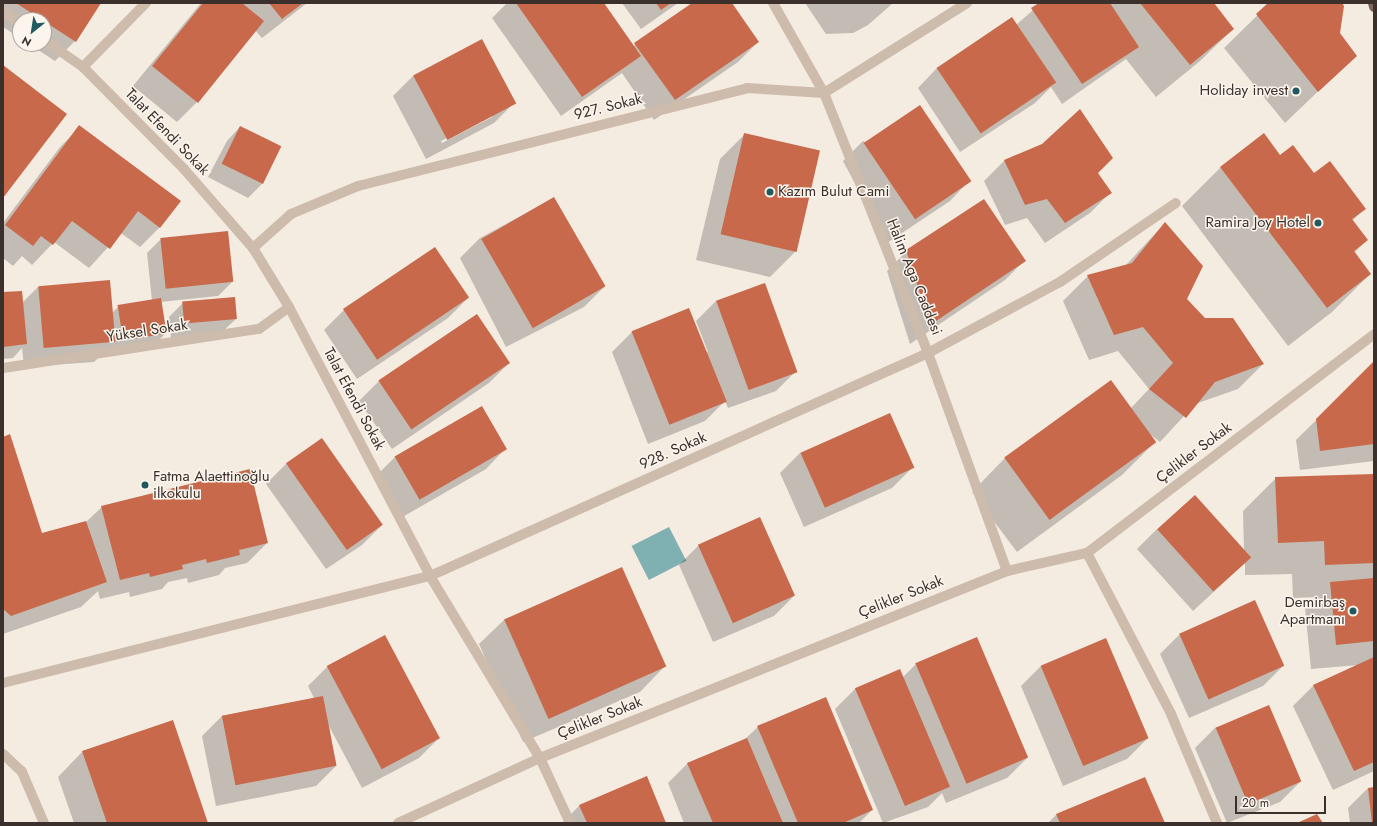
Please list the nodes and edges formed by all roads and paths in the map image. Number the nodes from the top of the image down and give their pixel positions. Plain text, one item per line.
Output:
1 (146, 3) edge
2 (773, 3) edge
3 (967, 3) edge
4 (1373, 3) edge
5 (1374, 7) edge
6 (3, 11) edge
7 (12, 17) edge
8 (52, 46) edge
9 (83, 67) junction
10 (824, 93) junction
11 (1176, 203) dead end
12 (253, 248) junction
13 (289, 308) junction
14 (1374, 334) edge
15 (928, 353) junction
16 (3, 368) edge
17 (1087, 553) junction
18 (1007, 571) junction
19 (430, 576) junction
20 (3, 683) edge
21 (3, 754) edge
22 (540, 758) junction
23 (44, 823) edge
24 (398, 823) edge
25 (570, 823) edge
26 (1217, 823) edge

1 - 9 street
2 - 10 street, Halim Aga Caddesi
3 - 10 street
4 - 5 main road
6 - 7 street
8 - 9 street, Talat Efendi Sokak
9 - 12 street, Talat Efendi Sokak
10 - 12 street, 927. Sokak
10 - 15 street, Halim Aga Caddesi
11 - 15 street, 928. Sokak
12 - 13 street, Talat Efendi Sokak
13 - 16 street, Yüksel Sokak
13 - 19 street, Talat Efendi Sokak
14 - 17 street, Çelikler Sokak
15 - 18 street, Halim Aga Caddesi
15 - 19 street, 928. Sokak
17 - 18 street, Çelikler Sokak
17 - 26 street
18 - 22 street, Çelikler Sokak
19 - 20 street, 928. Sokak
19 - 22 street, Talat Efendi Sokak
21 - 23 street
22 - 24 street, Çelikler Sokak
22 - 25 street, Talat Efendi Sokak

